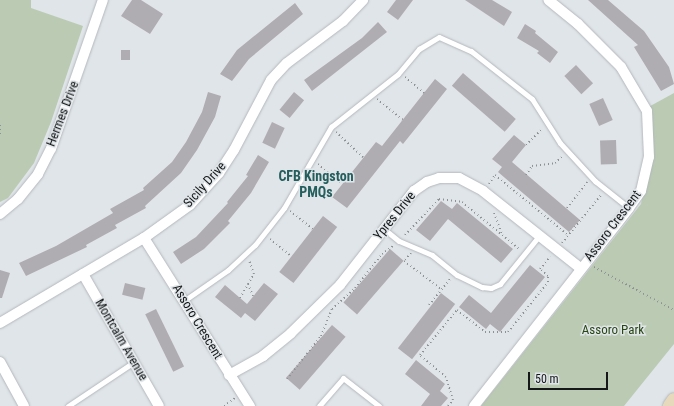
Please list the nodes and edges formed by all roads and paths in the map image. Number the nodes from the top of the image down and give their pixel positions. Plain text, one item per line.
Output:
1 (103, 0) edge
2 (363, 0) edge
3 (548, 0) edge
4 (400, 72) junction
5 (424, 93) dead end
6 (371, 94) junction
7 (403, 120) dead end
8 (547, 123) junction
9 (0, 125) edge
10 (331, 127) junction
11 (0, 136) edge
12 (526, 145) dead end
13 (567, 151) junction
14 (363, 157) dead end
15 (312, 159) junction
16 (526, 175) dead end
17 (591, 177) junction
18 (342, 184) dead end
19 (606, 189) junction
20 (483, 192) junction
21 (500, 205) junction
22 (285, 206) junction
23 (567, 208) dead end
24 (629, 208) junction
25 (0, 214) edge
26 (313, 229) dead end
27 (384, 229) junction
28 (263, 235) junction
29 (502, 235) junction
30 (568, 235) junction
31 (539, 236) junction
32 (144, 238) junction
33 (402, 238) dead end
34 (395, 244) dead end
35 (556, 250) junction
36 (246, 254) junction
37 (524, 254) junction
38 (291, 256) dead end
39 (404, 261) dead end
40 (583, 265) junction
41 (455, 273) junction
42 (83, 274) junction
43 (248, 284) junction
44 (441, 290) junction
45 (253, 296) dead end
46 (240, 298) dead end
47 (185, 300) junction
48 (429, 305) dead end
49 (674, 310) edge
50 (0, 323) edge
51 (0, 362) edge
52 (134, 362) junction
53 (229, 375) junction
54 (287, 379) dead end
55 (241, 394) junction
56 (674, 400) edge
57 (24, 406) edge
58 (68, 406) edge
59 (159, 406) edge
60 (224, 406) edge
61 (250, 406) edge
62 (319, 406) edge
63 (379, 406) edge
64 (448, 406) edge
65 (474, 406) edge
66 (670, 406) edge

1 - 25 street, Hermes Drive
2 - 32 street, Sicily Drive
3 - 24 street, Assoro Crescent
4 - 5 path
4 - 6 lane
4 - 8 lane
6 - 7 path
6 - 10 lane
8 - 12 path
8 - 13 lane
9 - 11 path
10 - 14 path
10 - 15 lane
13 - 16 path
13 - 17 lane
15 - 18 path
15 - 22 lane
17 - 19 lane
17 - 23 path
19 - 24 lane
19 - 30 path
20 - 21 street, Ypres Drive
20 - 27 street, Ypres Drive
20 - 30 path
21 - 29 path
21 - 31 street, Ypres Drive
22 - 26 path
22 - 28 lane
24 - 40 street, Assoro Crescent
27 - 41 lane
27 - 53 street, Ypres Drive
28 - 36 lane
28 - 38 path
29 - 33 path
29 - 37 path
30 - 35 path
31 - 35 street, Ypres Drive
31 - 37 lane
32 - 42 street, Sicily Drive
32 - 47 street, Assoro Crescent
34 - 54 path
35 - 40 street, Ypres Drive
35 - 64 path
36 - 43 path
36 - 47 lane
37 - 41 lane
39 - 44 path
40 - 49 path
40 - 65 street, Assoro Crescent
41 - 44 path
42 - 50 street, Sicily Drive
42 - 52 street, Montcalm Avenue
43 - 45 path
43 - 46 path
44 - 48 path
47 - 53 street, Assoro Crescent
51 - 57 street
52 - 58 lane
52 - 59 street, Montcalm Avenue
53 - 55 street, Assoro Crescent
55 - 60 path
55 - 61 street, Assoro Crescent
56 - 66 main road
62 - 63 lane

